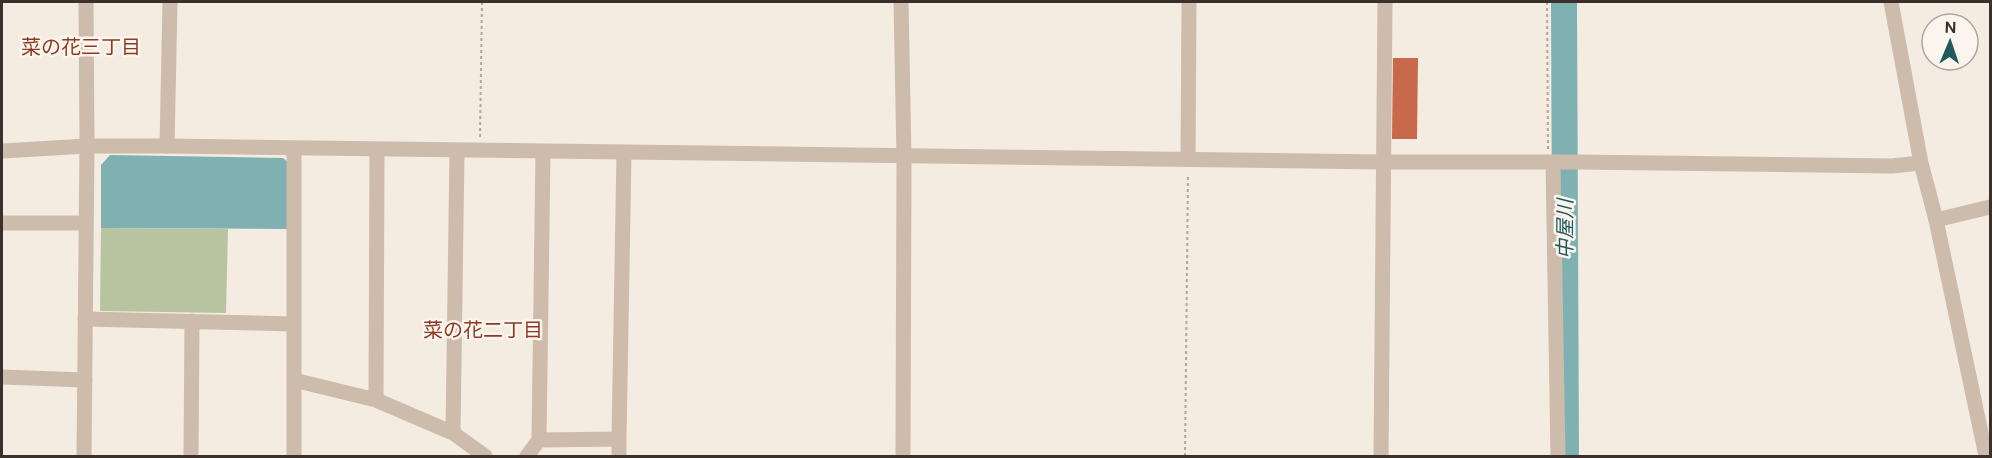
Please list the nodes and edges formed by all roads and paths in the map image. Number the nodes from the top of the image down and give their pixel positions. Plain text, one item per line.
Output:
1 (86, 2) edge
2 (170, 2) edge
3 (482, 2) edge
4 (901, 2) edge
5 (1189, 2) edge
6 (1385, 2) edge
7 (1547, 2) edge
8 (1891, 2) edge
9 (87, 147) junction
10 (167, 147) junction
11 (294, 149) junction
12 (377, 150) junction
13 (2, 151) edge
14 (457, 151) junction
15 (480, 151) junction
16 (543, 152) junction
17 (624, 153) junction
18 (904, 157) junction
19 (1188, 159) junction
20 (1383, 162) junction
21 (1554, 162) junction
22 (1921, 163) junction
23 (1990, 207) edge
24 (1936, 220) junction
25 (2, 223) edge
26 (86, 223) junction
27 (85, 319) junction
28 (192, 321) junction
29 (294, 324) junction
30 (2, 377) edge
31 (85, 380) junction
32 (294, 380) junction
33 (376, 400) junction
34 (453, 434) junction
35 (539, 440) junction
36 (619, 440) junction
37 (84, 456) edge
38 (191, 456) edge
39 (294, 456) edge
40 (485, 456) edge
41 (527, 456) edge
42 (619, 456) edge
43 (903, 456) edge
44 (1185, 456) edge
45 (1381, 456) edge
46 (1558, 456) edge
47 (1986, 456) edge

1 - 9 street
2 - 10 street
3 - 15 path
4 - 18 street
5 - 19 street
6 - 20 street
7 - 21 path
8 - 22 street
9 - 10 street
9 - 13 street
9 - 26 street
10 - 11 street
11 - 12 street
11 - 29 street
12 - 14 street
12 - 33 street
14 - 15 street
14 - 34 street
15 - 16 street
16 - 17 street
16 - 35 street
17 - 18 street
17 - 36 street
18 - 19 street
18 - 43 street
19 - 20 street
19 - 44 path
20 - 21 street
20 - 45 street
21 - 22 street
21 - 46 street
22 - 24 street
23 - 24 street
24 - 47 street
25 - 26 street
26 - 27 street
27 - 28 street
27 - 31 street
28 - 29 street
28 - 38 street
29 - 32 street
30 - 31 street
31 - 37 street
32 - 33 street
32 - 39 street
33 - 34 street
34 - 40 street
35 - 36 street
35 - 41 street
36 - 42 street

